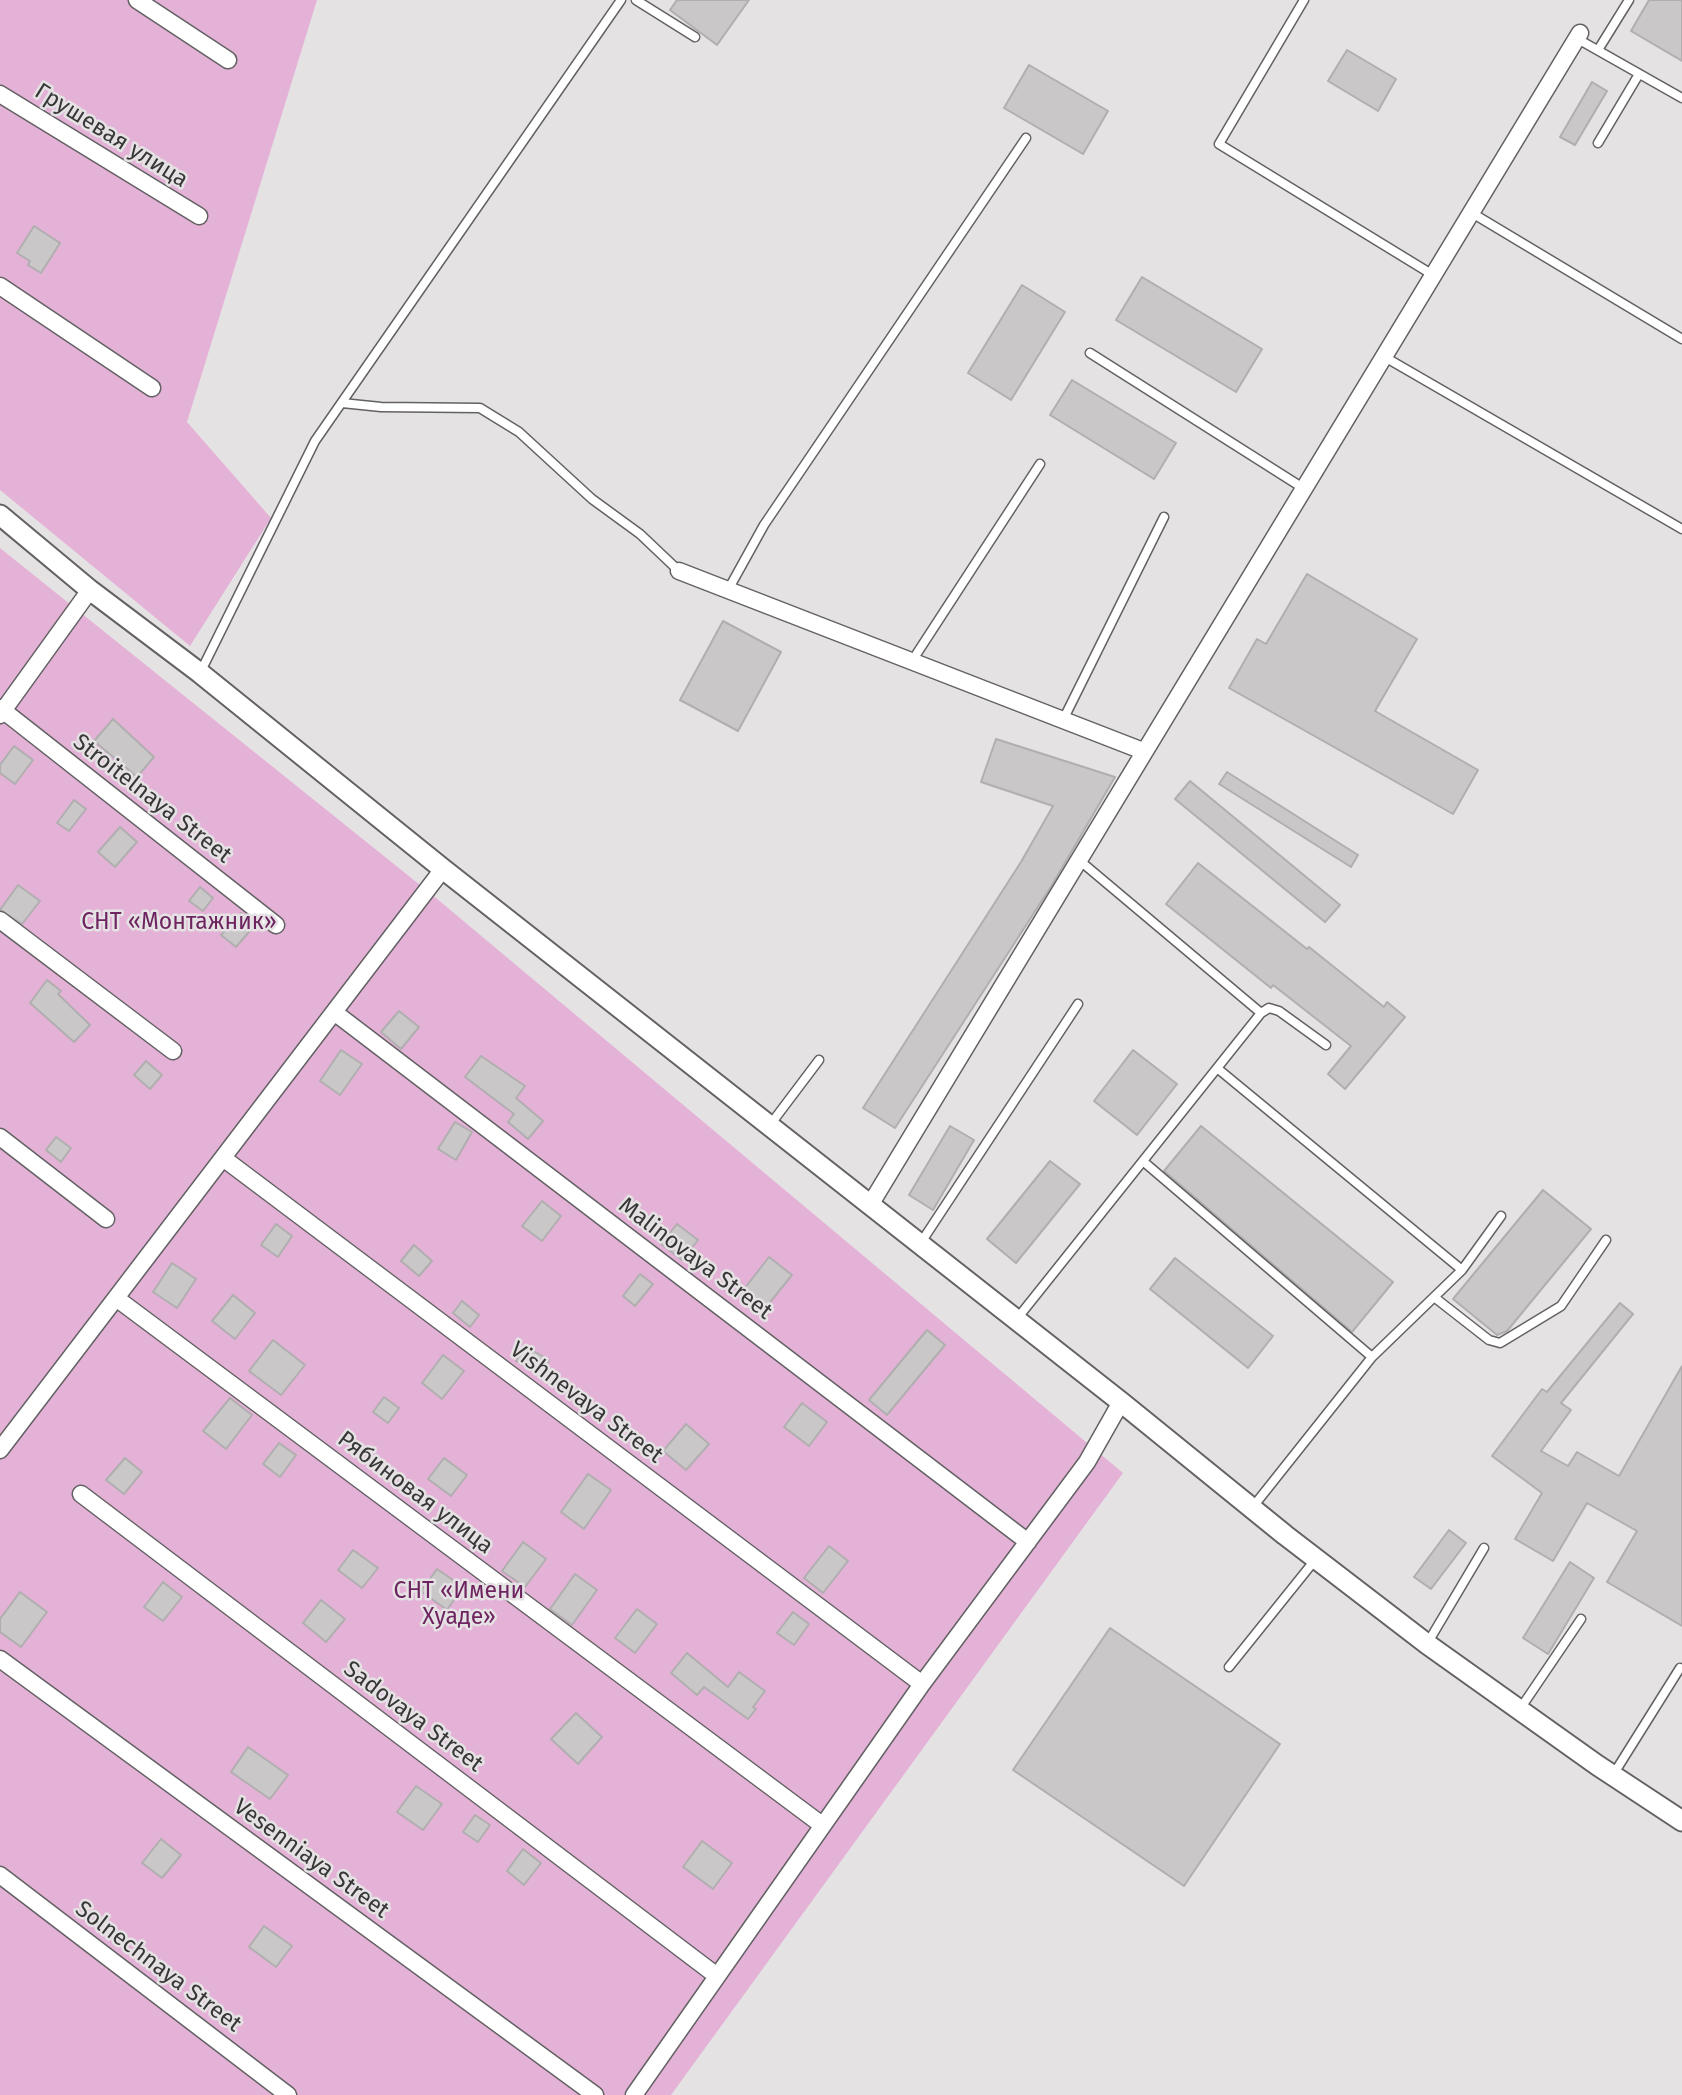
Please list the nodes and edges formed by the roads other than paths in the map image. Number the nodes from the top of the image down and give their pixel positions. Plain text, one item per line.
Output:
1 (136, 0) edge
2 (621, 0) edge
3 (636, 0) edge
4 (1304, 0) edge
5 (1629, 0) edge
6 (1578, 35) joint
7 (695, 37) dead end
8 (1598, 50) junction
9 (228, 60) dead end
10 (1639, 74) junction
11 (0, 94) edge
12 (1682, 99) edge
13 (1026, 138) dead end
14 (1598, 143) dead end
15 (1471, 212) junction
16 (199, 216) dead end
17 (1433, 275) junction
18 (0, 286) edge
19 (1682, 339) edge
20 (1090, 353) dead end
21 (1383, 356) junction
22 (152, 388) dead end
23 (342, 403) junction
24 (1041, 464) dead end
25 (1303, 488) junction
26 (0, 515) edge
27 (1164, 517) dead end
28 (1682, 529) edge
29 (679, 571) joint
30 (90, 590) junction
31 (728, 590) junction
32 (912, 661) junction
33 (200, 673) junction
34 (1, 711) edge
35 (1063, 720) junction
36 (1143, 751) junction
37 (1078, 859) junction
38 (443, 869) junction
39 (0, 920) edge
40 (276, 925) dead end
41 (1078, 1004) dead end
42 (334, 1012) junction
43 (1261, 1013) junction
44 (1326, 1045) dead end
45 (173, 1051) dead end
46 (819, 1060) dead end
47 (1217, 1068) junction
48 (769, 1126) junction
49 (0, 1137) edge
50 (223, 1158) junction
51 (1144, 1163) junction
52 (870, 1205) junction
53 (1501, 1216) dead end
54 (106, 1219) dead end
55 (1606, 1240) dead end
56 (920, 1244) junction
57 (1462, 1270) junction
58 (1434, 1297) junction
59 (116, 1298) junction
60 (1016, 1320) junction
61 (1371, 1357) junction
62 (1121, 1402) junction
63 (0, 1450) edge
64 (80, 1494) dead end
65 (1252, 1508) junction
66 (1028, 1542) junction
67 (1484, 1548) dead end
68 (1316, 1559) junction
69 (1581, 1619) dead end
70 (1427, 1644) junction
71 (0, 1659) edge
72 (1229, 1667) dead end
73 (1680, 1668) dead end
74 (922, 1684) junction
75 (1519, 1710) junction
76 (1613, 1775) junction
77 (1682, 1821) edge
78 (822, 1825) junction
79 (0, 1875) edge
80 (717, 1976) junction
81 (288, 2095) edge
82 (595, 2095) edge
83 (634, 2095) edge

1 - 9 street
2 - 23 lane
3 - 7 lane
4 - 17 lane
5 - 8 lane
6 - 8 lane
6 - 15 street
8 - 10 lane
10 - 12 lane
10 - 14 lane
11 - 16 street, Грушевая улица
13 - 31 lane
15 - 17 street
15 - 19 lane
17 - 21 street
18 - 22 street
20 - 25 lane
21 - 25 street
21 - 28 lane
23 - 29 lane
23 - 33 lane
24 - 32 lane
25 - 36 street
26 - 30 street
27 - 35 lane
29 - 31 street
30 - 33 street
30 - 34 street
31 - 32 street
32 - 35 street
33 - 38 street
34 - 40 street, Stroitelnaya Street
35 - 36 street
36 - 37 street
37 - 43 lane
37 - 52 street
38 - 42 street
38 - 48 street
39 - 45 street
41 - 56 lane
42 - 50 street
42 - 66 street, Malinovaya Street
43 - 44 lane
43 - 47 lane
46 - 48 lane
47 - 51 lane
47 - 57 lane
48 - 52 street
49 - 54 street
50 - 59 street
50 - 74 street, Vishnevaya Street
51 - 60 lane
51 - 61 lane
52 - 56 street
53 - 57 lane
55 - 58 lane
56 - 60 street
57 - 58 lane
58 - 61 lane
59 - 63 street
59 - 78 street, Рябиновая улица
60 - 62 street
61 - 65 lane
62 - 65 street
62 - 66 street
64 - 80 street, Sadovaya Street
65 - 68 street
66 - 74 street
67 - 70 lane
68 - 70 street
68 - 72 lane
69 - 75 lane
70 - 75 street
71 - 82 street, Vesenniaya Street
73 - 76 lane
74 - 78 street
75 - 76 street
76 - 77 street
78 - 80 street
79 - 81 street, Solnechnaya Street
80 - 83 street

